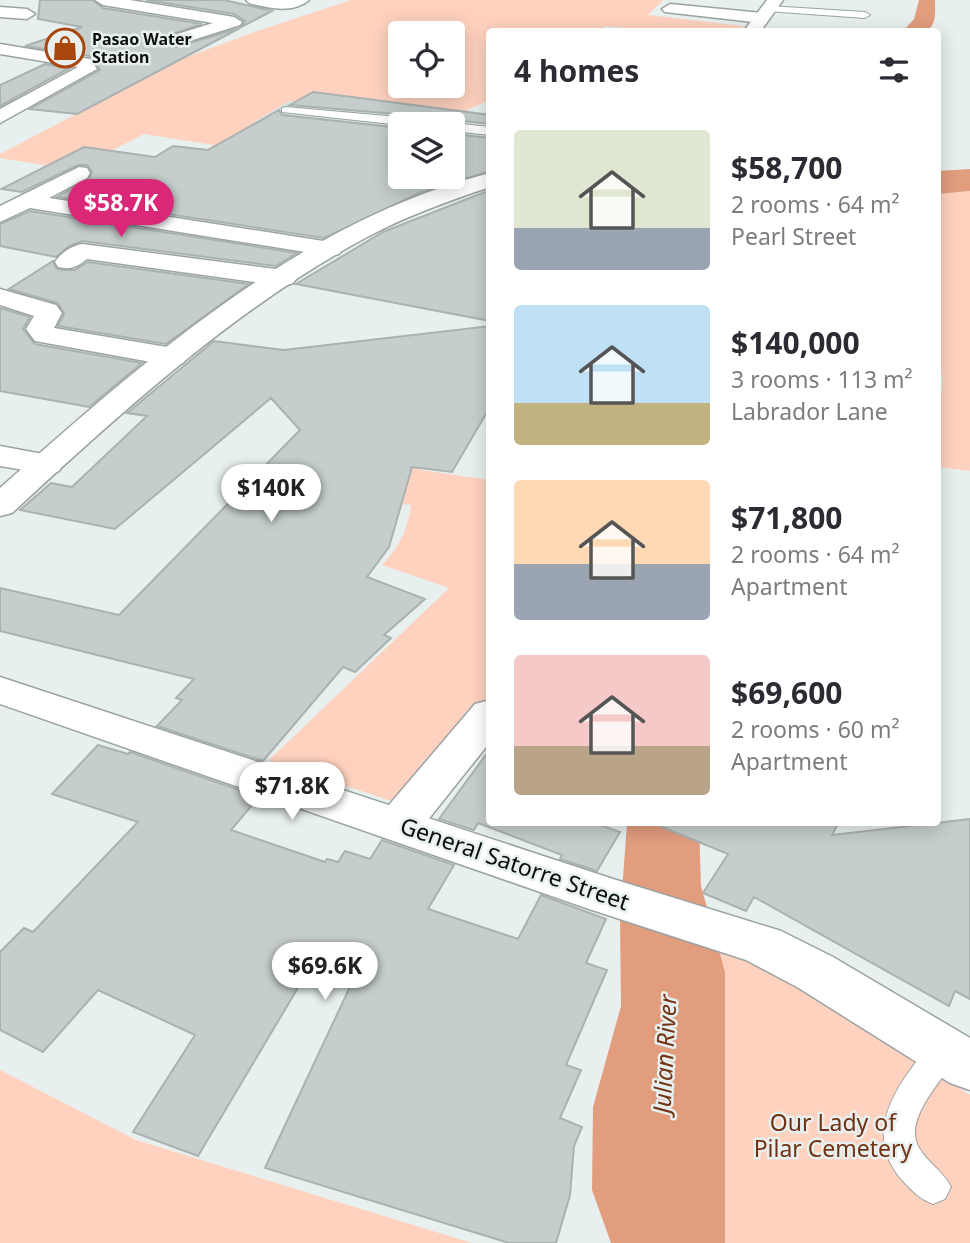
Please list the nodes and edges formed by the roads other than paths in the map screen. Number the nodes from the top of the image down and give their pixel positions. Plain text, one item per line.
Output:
1 (103, 0) edge
2 (254, 0) edge
3 (301, 0) edge
4 (670, 9) dead end
5 (769, 9) edge
6 (0, 12) edge
7 (27, 15) dead end
8 (865, 15) dead end
9 (754, 28) edge
10 (177, 40) dead end
11 (0, 50) edge
12 (26, 79) dead end
13 (65, 82) junction
14 (286, 110) dead end
15 (0, 120) edge
16 (388, 120) edge
17 (26, 125) dead end
18 (465, 128) edge
19 (486, 131) edge
20 (79, 173) dead end
21 (486, 181) edge
22 (26, 201) junction
23 (0, 215) edge
24 (330, 249) junction
25 (67, 261) dead end
26 (284, 278) junction
27 (1, 298) edge
28 (173, 357) junction
29 (0, 456) edge
30 (47, 464) junction
31 (0, 506) edge
32 (0, 690) edge
33 (486, 719) edge
34 (399, 824) junction
35 (957, 1058) edge
36 (933, 1187) dead end

1 - 10 street
2 - 3 street
4 - 5 street
5 - 8 lane
5 - 9 street
6 - 7 street
11 - 13 street
12 - 13 street
13 - 15 street
14 - 16 lane
15 - 17 street
18 - 19 lane
20 - 22 street
21 - 24 street
22 - 23 street
22 - 24 street
24 - 26 street
25 - 26 street
26 - 28 street
27 - 28 street
28 - 30 street
29 - 30 street
30 - 31 street
32 - 34 street, General Satorre Street
33 - 34 street
34 - 35 street, General Satorre Street
35 - 36 lane

